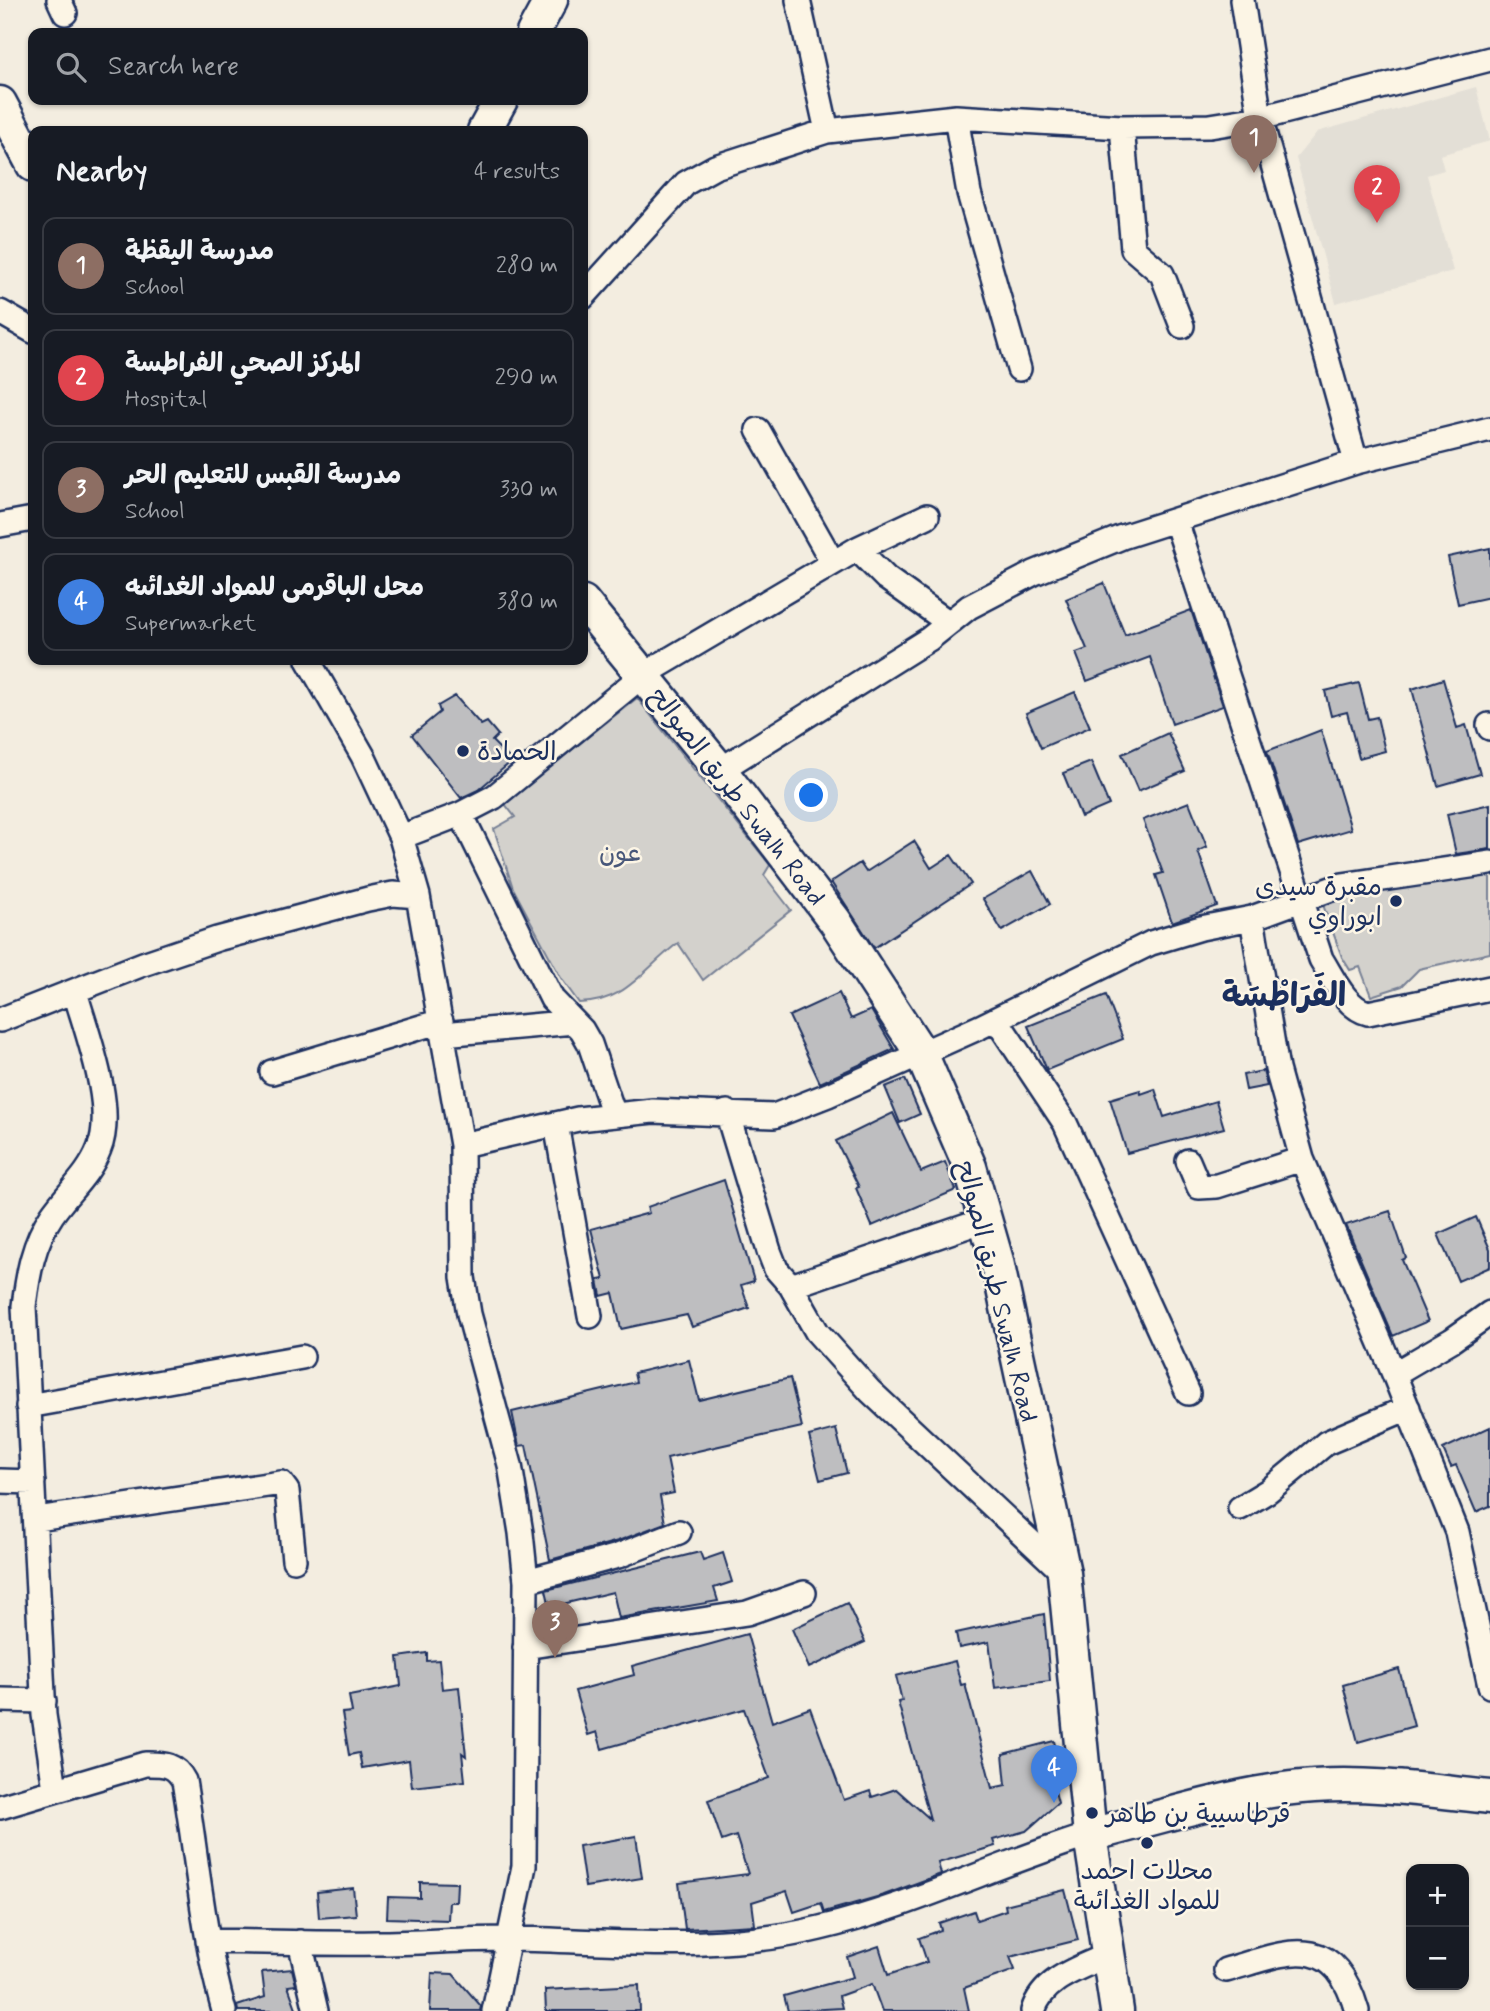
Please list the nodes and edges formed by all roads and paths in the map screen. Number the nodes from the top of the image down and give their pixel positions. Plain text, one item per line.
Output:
1 (551, 0) edge
2 (798, 0) edge
3 (1242, 0) edge
4 (536, 28) edge
5 (1490, 59) edge
6 (0, 103) edge
7 (497, 105) edge
8 (956, 117) junction
9 (1260, 118) junction
10 (487, 126) edge
11 (1122, 127) junction
12 (827, 131) junction
13 (28, 156) edge
14 (588, 292) edge
15 (0, 312) edge
16 (1182, 326) dead end
17 (28, 328) edge
18 (1019, 369) dead end
19 (1490, 429) edge
20 (758, 430) dead end
21 (1356, 462) junction
22 (927, 516) dead end
23 (28, 520) edge
24 (1176, 521) junction
25 (0, 525) edge
26 (857, 549) junction
27 (833, 563) junction
28 (588, 608) edge
29 (949, 623) junction
30 (311, 665) edge
31 (643, 675) junction
32 (720, 770) junction
33 (461, 814) junction
34 (401, 837) junction
35 (1490, 863) edge
36 (418, 896) junction
37 (1304, 898) junction
38 (1252, 918) junction
39 (1490, 988) edge
40 (75, 992) junction
41 (996, 1019) junction
42 (0, 1020) edge
43 (574, 1021) junction
44 (442, 1027) junction
45 (920, 1053) junction
46 (272, 1072) dead end
47 (727, 1112) junction
48 (614, 1115) junction
49 (556, 1124) junction
50 (462, 1145) junction
51 (1302, 1159) junction
52 (1188, 1161) dead end
53 (985, 1220) junction
54 (791, 1286) junction
55 (1490, 1313) edge
56 (590, 1316) dead end
57 (302, 1357) dead end
58 (1394, 1374) junction
59 (1188, 1393) dead end
60 (28, 1406) junction
61 (1408, 1408) junction
62 (0, 1481) edge
63 (33, 1482) junction
64 (1240, 1508) dead end
65 (37, 1519) junction
66 (679, 1532) dead end
67 (294, 1560) dead end
68 (1064, 1573) junction
69 (526, 1581) junction
70 (804, 1593) dead end
71 (525, 1647) junction
72 (1490, 1686) edge
73 (0, 1700) edge
74 (44, 1701) junction
75 (55, 1789) junction
76 (1490, 1797) edge
77 (0, 1807) edge
78 (1090, 1835) junction
79 (511, 1939) junction
80 (208, 1941) junction
81 (300, 1942) junction
82 (1108, 1955) junction
83 (1226, 1970) dead end
84 (224, 2011) edge
85 (316, 2011) edge
86 (494, 2011) edge
87 (1033, 2011) edge
88 (1117, 2011) edge
89 (1357, 2011) edge

1 - 4 street
2 - 12 street
3 - 9 street
5 - 9 street
6 - 13 street
7 - 10 street
8 - 11 street
8 - 12 street
8 - 18 street
9 - 11 street
9 - 21 street
11 - 16 street
12 - 14 street
15 - 17 street
19 - 21 street
20 - 27 street
21 - 24 street
22 - 26 street
23 - 25 street
24 - 29 street
24 - 37 street
26 - 27 street
26 - 29 street
27 - 31 street
28 - 31 street, طريق الصوالح Swalh Road
29 - 32 street
30 - 34 street
31 - 32 street, طريق الصوالح Swalh Road
31 - 33 street
32 - 45 street, طريق الصوالح Swalh Road
33 - 34 street
33 - 43 street
34 - 36 street
35 - 37 street
36 - 40 street
36 - 44 street
37 - 38 street
37 - 39 street
38 - 41 street
38 - 51 street
40 - 42 street
40 - 60 street
41 - 45 street
41 - 59 street
43 - 44 street
43 - 48 street
44 - 46 street
44 - 50 street
45 - 47 street
45 - 53 street, طريق الصوالح Swalh Road
47 - 48 street
47 - 54 street
48 - 49 street
49 - 50 street
49 - 56 street
50 - 69 street
51 - 52 street
51 - 58 street
53 - 54 street
53 - 68 street, طريق الصوالح Swalh Road
54 - 68 street
55 - 58 street
57 - 60 street
58 - 61 street
60 - 63 street
61 - 64 street
61 - 72 street
62 - 63 street
63 - 65 street
65 - 67 street
65 - 74 street
66 - 69 street
68 - 78 street, طريق الصوالح Swalh Road
69 - 71 street
70 - 71 street
71 - 79 street
73 - 74 street
74 - 75 street
75 - 77 street
75 - 80 street
76 - 78 street
78 - 79 street
78 - 82 street, طريق الصوالح Swalh Road
79 - 81 street
79 - 86 street
80 - 81 street
80 - 84 street
81 - 85 street
82 - 87 street
82 - 88 street, طريق الصوالح Swalh Road
83 - 89 street

